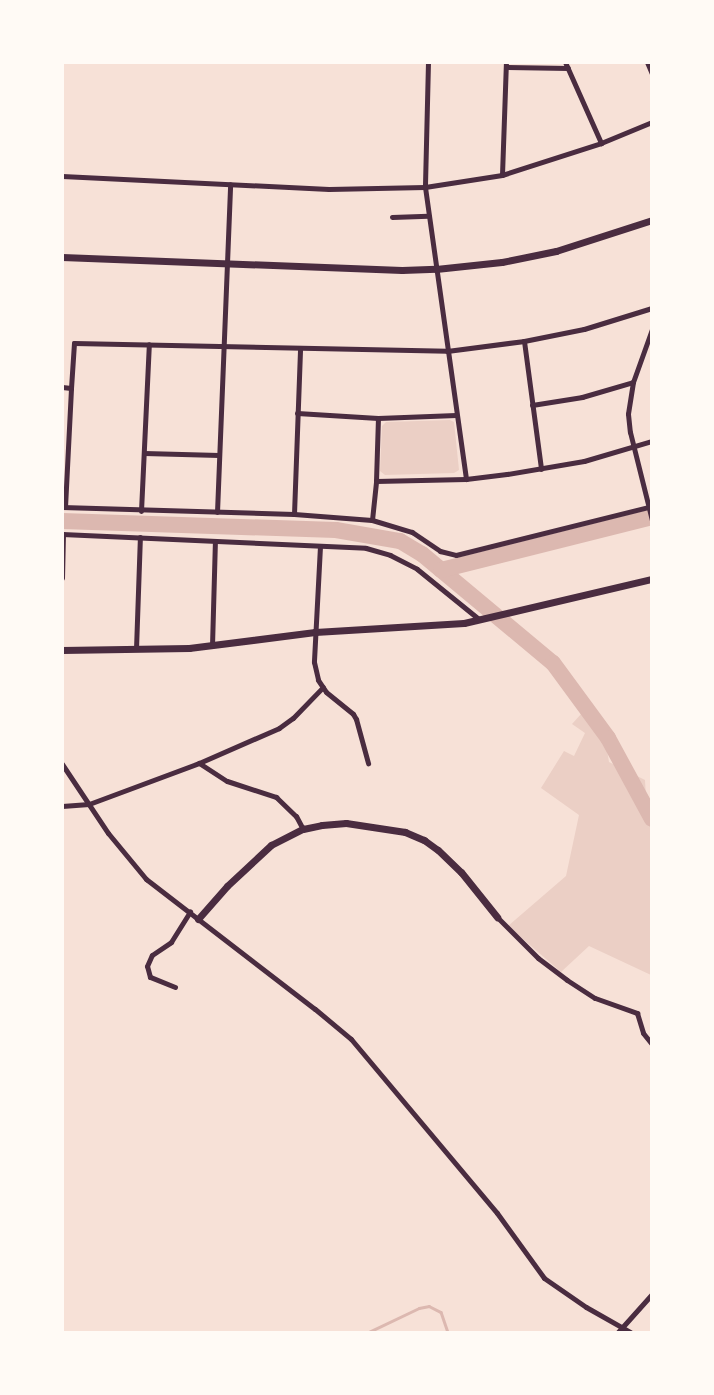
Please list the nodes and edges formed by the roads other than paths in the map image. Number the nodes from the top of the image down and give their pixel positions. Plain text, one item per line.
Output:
1 (428, 62) edge
2 (565, 62) edge
3 (647, 62) edge
4 (506, 65) edge
5 (568, 68) junction
6 (652, 74) edge
7 (652, 122) edge
8 (601, 143) junction
9 (502, 175) junction
10 (62, 176) edge
11 (230, 184) junction
12 (426, 187) junction
13 (428, 216) junction
14 (392, 217) dead end
15 (652, 220) edge
16 (62, 257) edge
17 (226, 264) junction
18 (436, 269) junction
19 (652, 308) edge
20 (652, 330) edge
21 (524, 341) junction
22 (149, 344) junction
23 (224, 347) junction
24 (300, 350) junction
25 (447, 351) junction
26 (632, 382) junction
27 (62, 387) edge
28 (70, 388) junction
29 (532, 405) junction
30 (298, 414) junction
31 (456, 415) junction
32 (378, 418) junction
33 (652, 441) edge
34 (634, 447) junction
35 (144, 453) junction
36 (219, 456) junction
37 (541, 469) junction
38 (466, 479) junction
39 (376, 481) junction
40 (64, 507) edge
41 (650, 507) edge
42 (141, 511) junction
43 (217, 512) junction
44 (294, 514) junction
45 (372, 520) junction
46 (652, 520) edge
47 (63, 534) edge
48 (140, 537) junction
49 (215, 541) junction
50 (320, 546) junction
51 (62, 578) edge
52 (652, 579) edge
53 (480, 620) junction
54 (315, 632) junction
55 (212, 646) junction
56 (136, 649) junction
57 (62, 650) edge
58 (322, 687) junction
59 (199, 763) junction
60 (368, 763) dead end
61 (62, 764) edge
62 (89, 804) junction
63 (62, 806) edge
64 (303, 829) junction
65 (190, 911) junction
66 (497, 917) joint
67 (198, 919) junction
68 (175, 987) dead end
69 (652, 1044) edge
70 (652, 1294) edge
71 (622, 1327) junction
72 (618, 1332) edge
73 (630, 1332) edge

1 - 12 street
2 - 5 street
3 - 6 street
4 - 5 street
4 - 9 street
5 - 8 street
7 - 8 street
8 - 9 street
9 - 12 street
10 - 11 street
11 - 12 street
11 - 17 street
12 - 13 street
13 - 14 street
13 - 18 street
15 - 18 street
16 - 17 street
17 - 18 street
17 - 23 street
18 - 25 street
19 - 21 street
20 - 26 street
21 - 25 street
21 - 29 street
22 - 23 street
22 - 28 street
22 - 35 street
23 - 24 street
23 - 36 street
24 - 25 street
24 - 30 street
25 - 31 street
26 - 29 street
26 - 34 street
27 - 28 street
28 - 40 street
29 - 37 street
30 - 32 street
30 - 44 street
31 - 32 street
31 - 38 street
32 - 39 street
33 - 34 street
34 - 37 street
34 - 41 street
35 - 36 street
35 - 42 street
36 - 43 street
37 - 38 street
38 - 39 street
39 - 45 street
40 - 42 street
41 - 45 street
41 - 46 street
42 - 43 street
43 - 44 street
44 - 45 street
47 - 48 street
47 - 51 street
48 - 49 street
48 - 56 street
49 - 50 street
49 - 55 street
50 - 53 street
50 - 54 street
52 - 53 street
53 - 54 street
54 - 55 street
54 - 58 street
55 - 56 street
56 - 57 street
58 - 59 street
58 - 60 street
59 - 62 street
59 - 64 street
61 - 62 street
62 - 63 street
62 - 65 street
64 - 66 street
64 - 67 street
65 - 67 street
65 - 68 street
66 - 69 street
67 - 71 street
70 - 71 street
71 - 72 street
71 - 73 street

